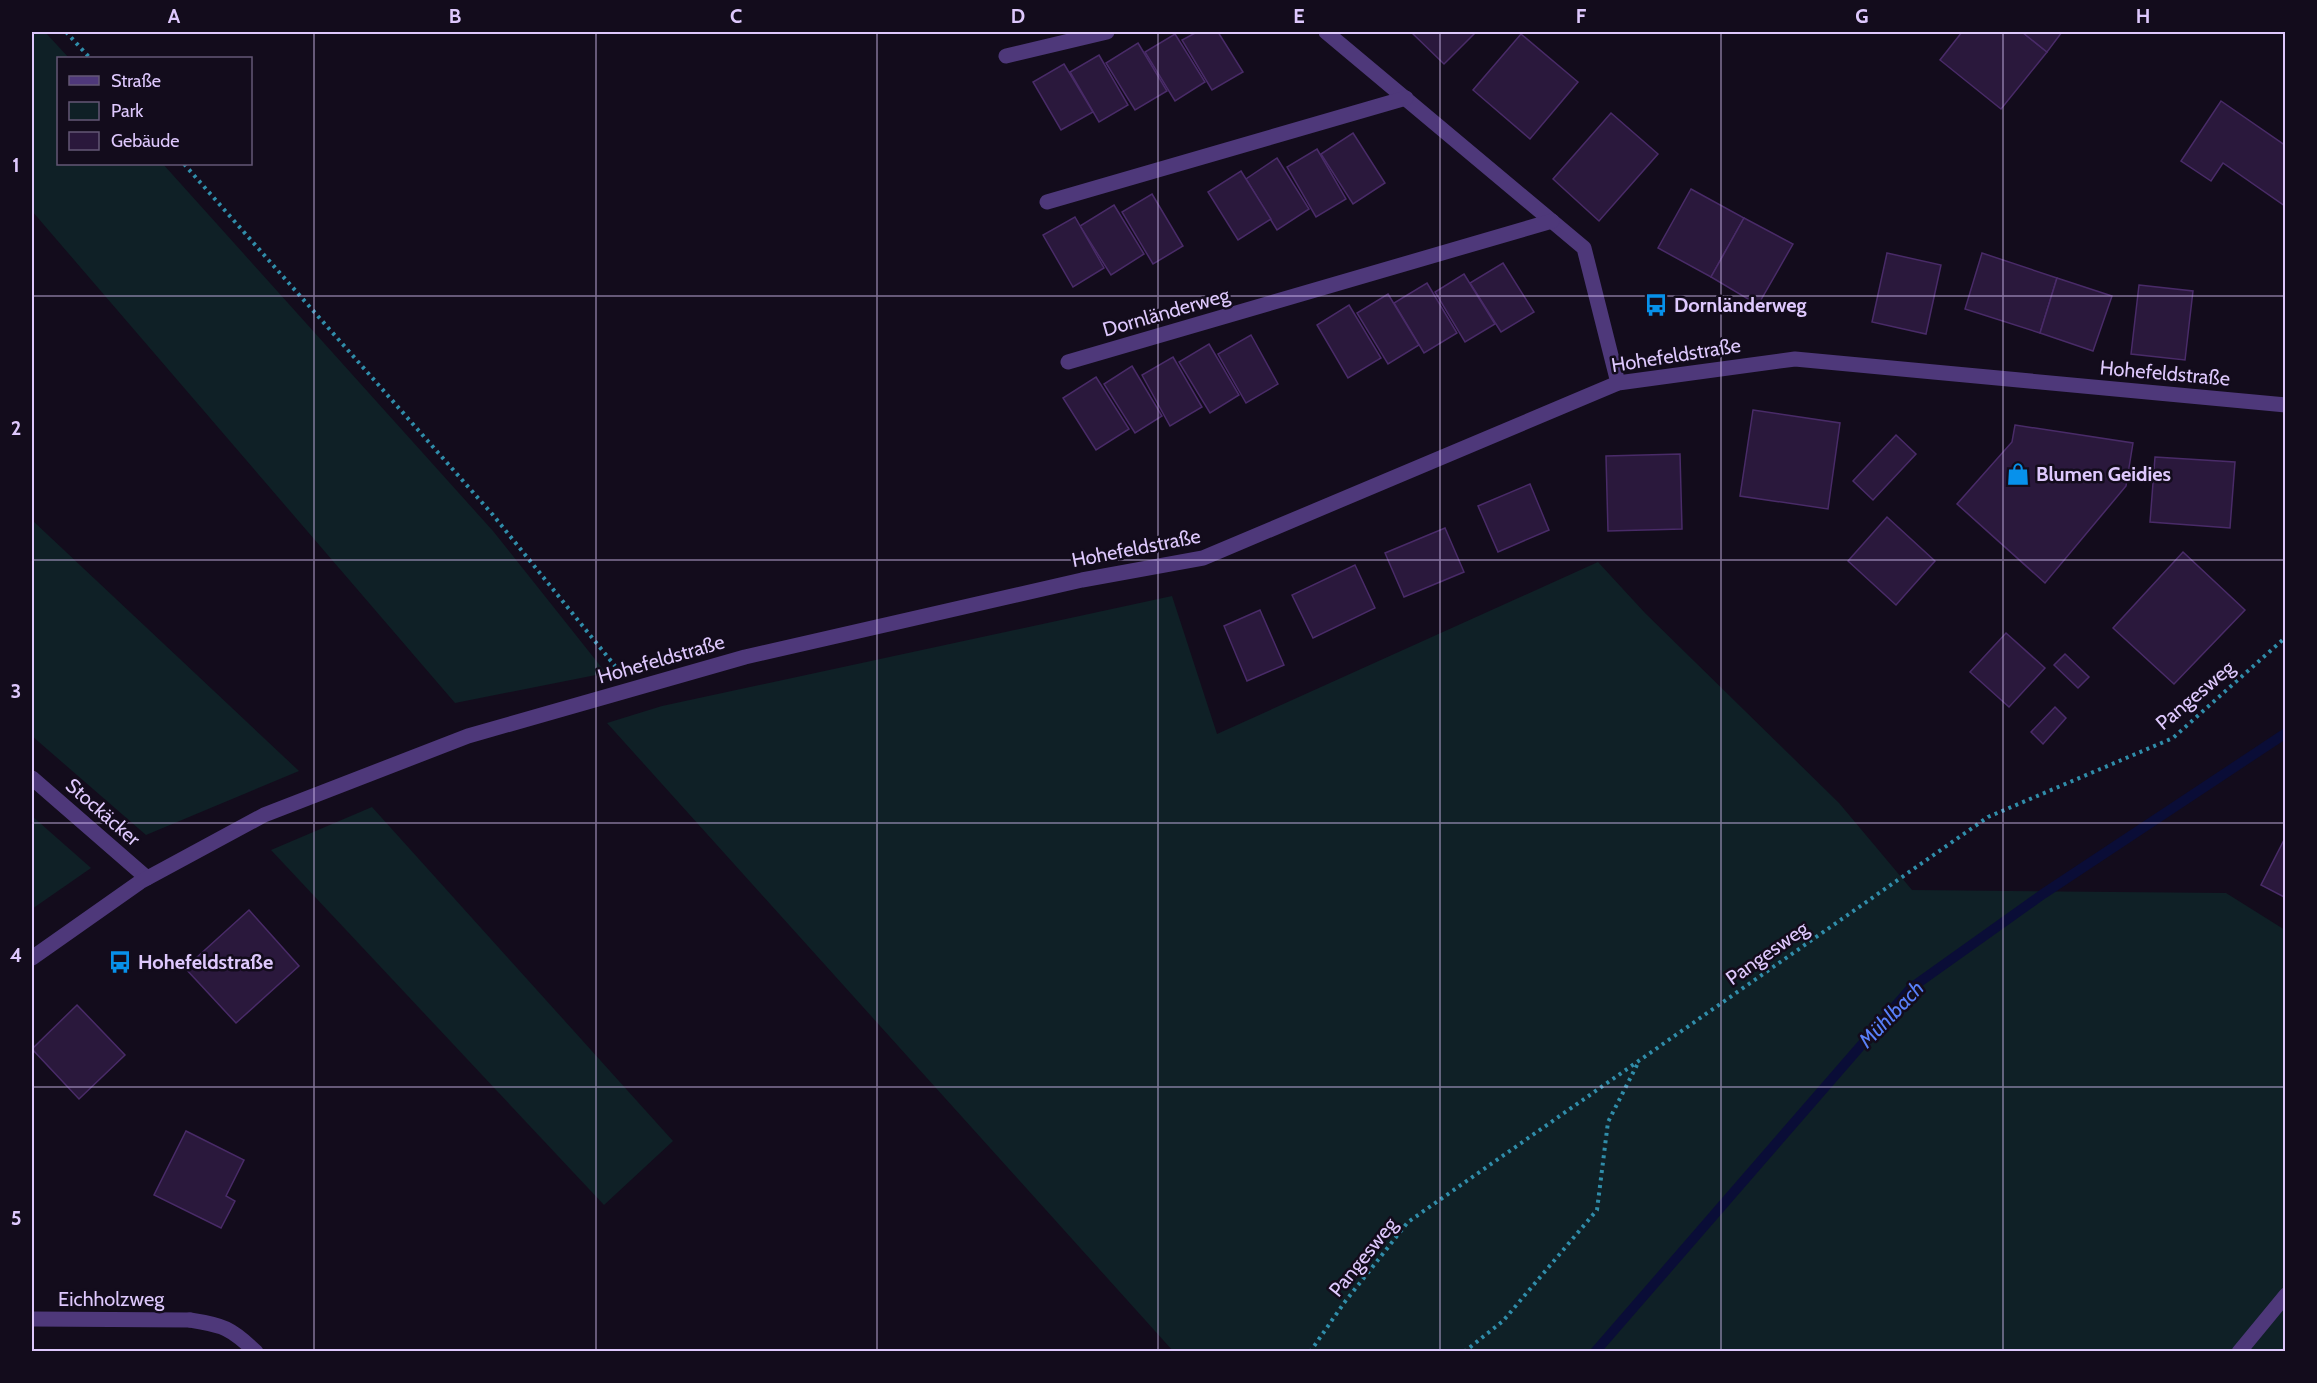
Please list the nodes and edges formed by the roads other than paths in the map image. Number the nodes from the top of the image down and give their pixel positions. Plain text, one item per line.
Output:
1 (1107, 32) edge
2 (1326, 32) edge
3 (1051, 39) edge
4 (1006, 56) dead end
5 (1406, 98) junction
6 (1047, 202) dead end
7 (1552, 221) junction
8 (1068, 362) dead end
9 (1618, 383) junction
10 (2286, 405) edge
11 (32, 778) edge
12 (147, 878) junction
13 (32, 958) edge
14 (2286, 1295) edge
15 (32, 1319) edge
16 (256, 1352) edge
17 (2239, 1352) edge

1 - 3 street
2 - 5 street
3 - 4 street
5 - 6 street
5 - 7 street
7 - 8 street, Dornländerweg
7 - 9 street
9 - 10 street, Hohefeldstraße
9 - 12 street, Hohefeldstraße
11 - 12 street, Stockäcker
12 - 13 street, Hohefeldstraße
14 - 17 street
15 - 16 street, Eichholzweg

